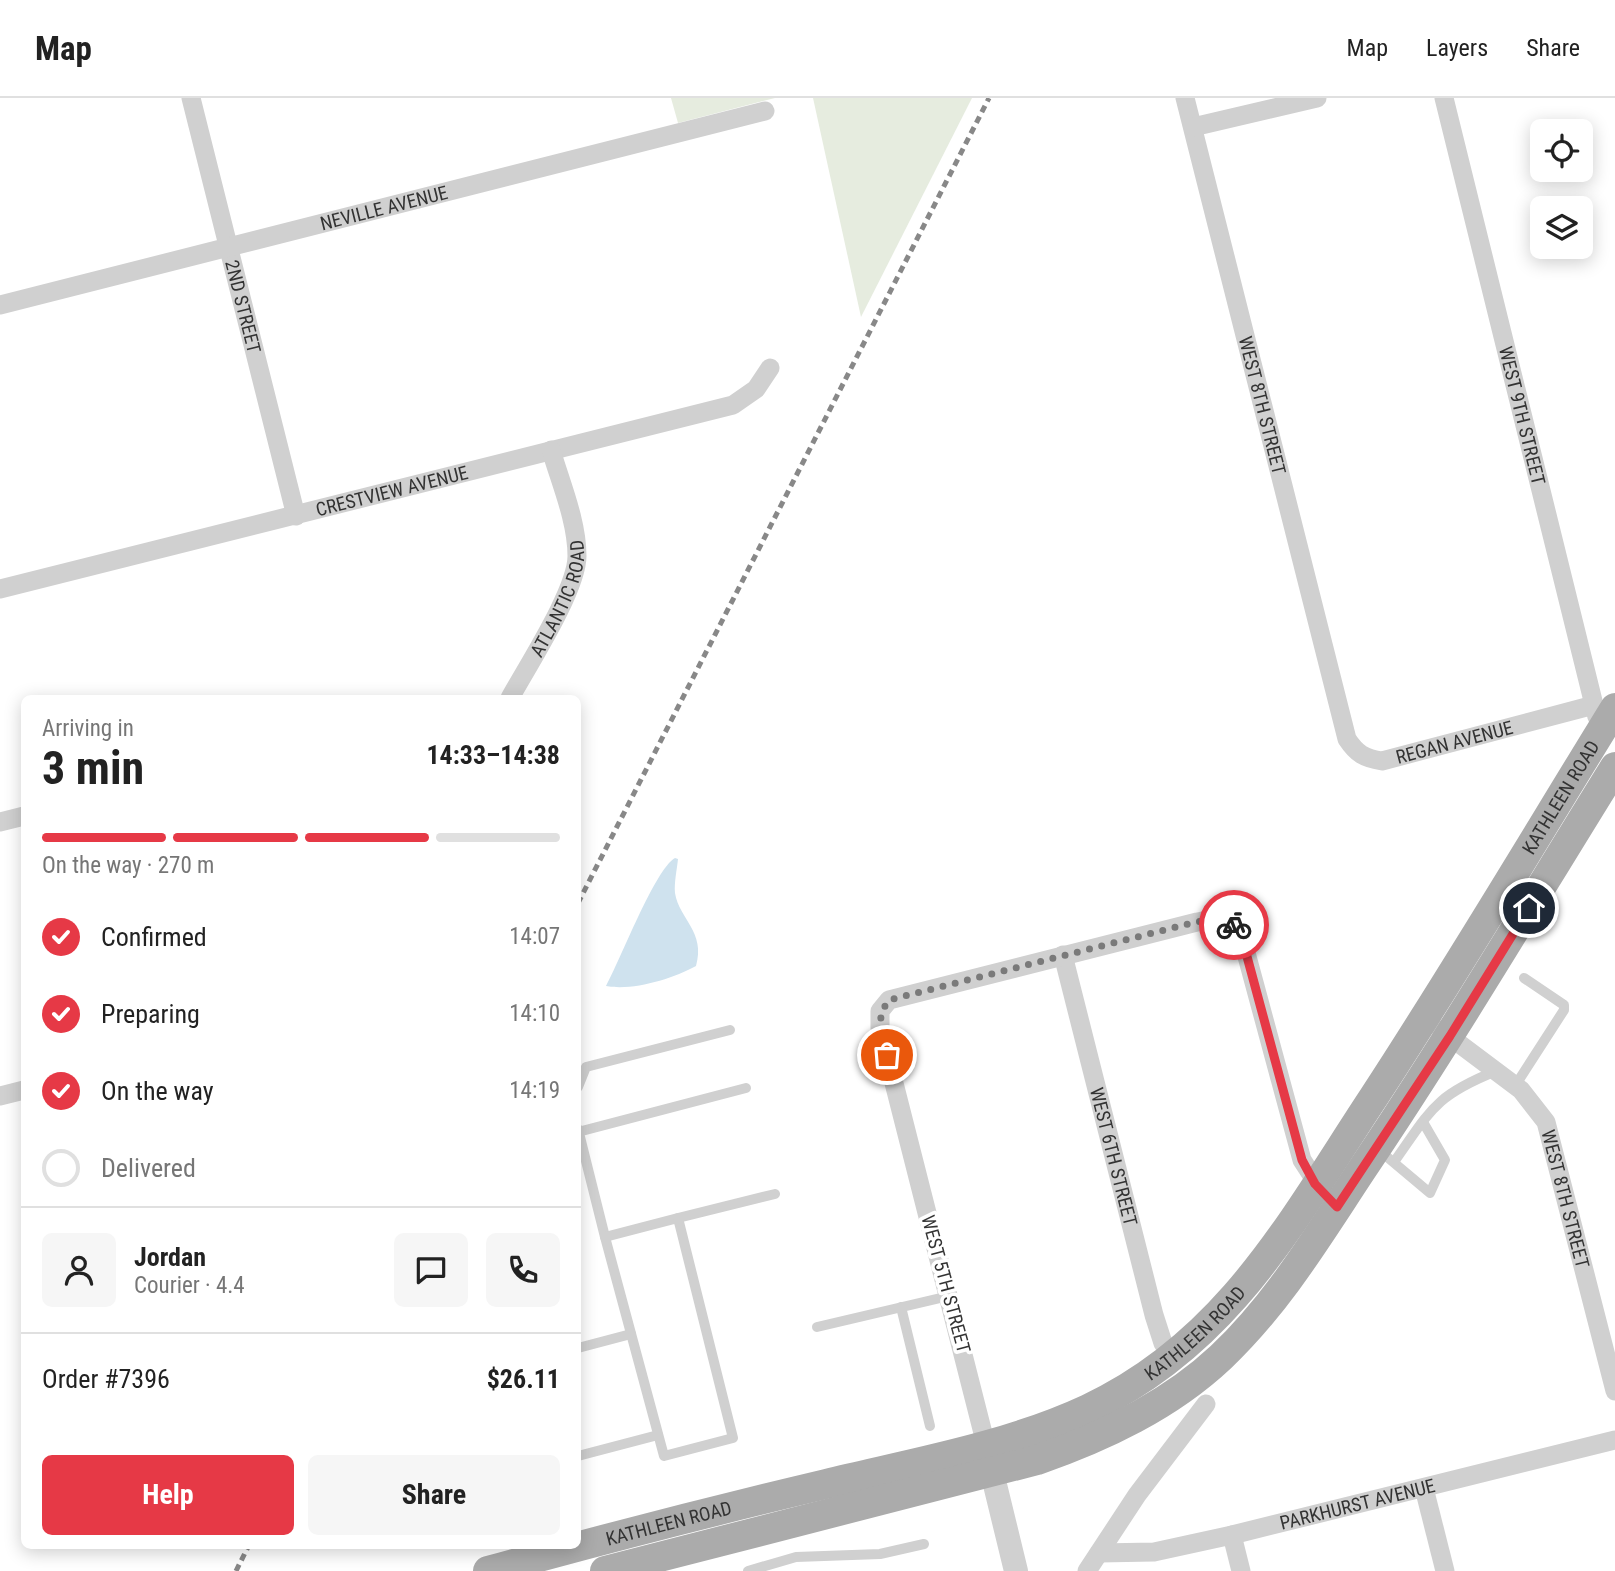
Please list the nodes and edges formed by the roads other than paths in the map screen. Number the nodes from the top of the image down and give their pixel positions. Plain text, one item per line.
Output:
1 (191, 98) edge
2 (1185, 98) edge
3 (1317, 98) edge
4 (1444, 98) edge
5 (765, 111) dead end
6 (1193, 127) junction
7 (227, 248) junction
8 (0, 305) edge
9 (770, 368) dead end
10 (551, 450) junction
11 (296, 516) junction
12 (0, 589) edge
13 (512, 695) edge
14 (1340, 712) joint
15 (1603, 715) edge
16 (1615, 768) edge
17 (21, 817) edge
18 (0, 822) edge
19 (1542, 886) junction
20 (1063, 955) junction
21 (1524, 978) dead end
22 (1438, 1028) junction
23 (730, 1030) dead end
24 (1496, 1071) junction
25 (581, 1080) edge
26 (1515, 1086) junction
27 (746, 1088) dead end
28 (21, 1091) edge
29 (0, 1096) edge
30 (1424, 1098) junction
31 (1423, 1122) junction
32 (581, 1129) edge
33 (581, 1142) edge
34 (1385, 1155) junction
35 (1315, 1184) junction
36 (775, 1194) dead end
37 (1337, 1207) junction
38 (678, 1218) junction
39 (605, 1237) junction
40 (949, 1296) junction
41 (901, 1307) junction
42 (817, 1328) dead end
43 (631, 1334) junction
44 (581, 1347) edge
45 (1172, 1357) junction
46 (1615, 1391) edge
47 (1206, 1404) dead end
48 (930, 1426) dead end
49 (658, 1435) junction
50 (1615, 1440) edge
51 (986, 1445) junction
52 (581, 1455) edge
53 (992, 1474) junction
54 (1423, 1488) junction
55 (1232, 1535) junction
56 (924, 1544) dead end
57 (581, 1547) edge
58 (574, 1549) edge
59 (1099, 1553) junction
60 (520, 1564) edge
61 (488, 1571) edge
62 (605, 1571) edge
63 (748, 1571) edge
64 (1016, 1571) edge
65 (1087, 1571) edge
66 (1241, 1571) edge
67 (1445, 1571) edge

1 - 7 street, 2ND STREET
2 - 6 street, WEST 8TH STREET
3 - 6 street
4 - 15 street, WEST 9TH STREET
5 - 7 street, NEVILLE AVENUE
6 - 14 street, WEST 8TH STREET
7 - 8 street, NEVILLE AVENUE
7 - 11 street, 2ND STREET
9 - 10 street, CRESTVIEW AVENUE
10 - 11 street, CRESTVIEW AVENUE
10 - 13 street, ATLANTIC ROAD
11 - 12 street, CRESTVIEW AVENUE
14 - 15 street, REGAN AVENUE
15 - 19 main road
15 - 22 main road, KATHLEEN ROAD
16 - 19 main road, KATHLEEN ROAD
17 - 18 street
19 - 22 main road, KATHLEEN ROAD
20 - 35 street
20 - 40 street, WEST 5TH STREET
20 - 45 street, WEST 6TH STREET
21 - 26 lane
22 - 24 street, WEST 8TH STREET
22 - 30 main road, KATHLEEN ROAD
22 - 35 main road, KATHLEEN ROAD
23 - 25 lane
24 - 26 street, WEST 8TH STREET
24 - 30 lane
26 - 46 street, WEST 8TH STREET
27 - 32 lane
28 - 29 street
30 - 31 lane
30 - 34 main road, KATHLEEN ROAD
31 - 34 lane
31 - 34 lane
33 - 39 lane
34 - 37 main road, KATHLEEN ROAD
35 - 37 street
35 - 45 main road, KATHLEEN ROAD
36 - 38 lane
37 - 53 main road, KATHLEEN ROAD
38 - 39 lane
38 - 49 lane
39 - 43 lane
40 - 41 lane
40 - 51 street, WEST 5TH STREET
41 - 42 lane
41 - 48 lane
43 - 44 lane
43 - 49 lane
45 - 51 main road, KATHLEEN ROAD
47 - 59 street
49 - 52 lane
50 - 54 street, PARKHURST AVENUE
51 - 53 street, WEST 5TH STREET
51 - 57 main road, KATHLEEN ROAD
53 - 62 main road, KATHLEEN ROAD
53 - 64 street, WEST 5TH STREET
54 - 55 street, PARKHURST AVENUE
54 - 67 street
55 - 59 street, PARKHURST AVENUE
55 - 66 street
56 - 63 lane
58 - 60 main road, KATHLEEN ROAD
59 - 65 street
60 - 61 main road, KATHLEEN ROAD

